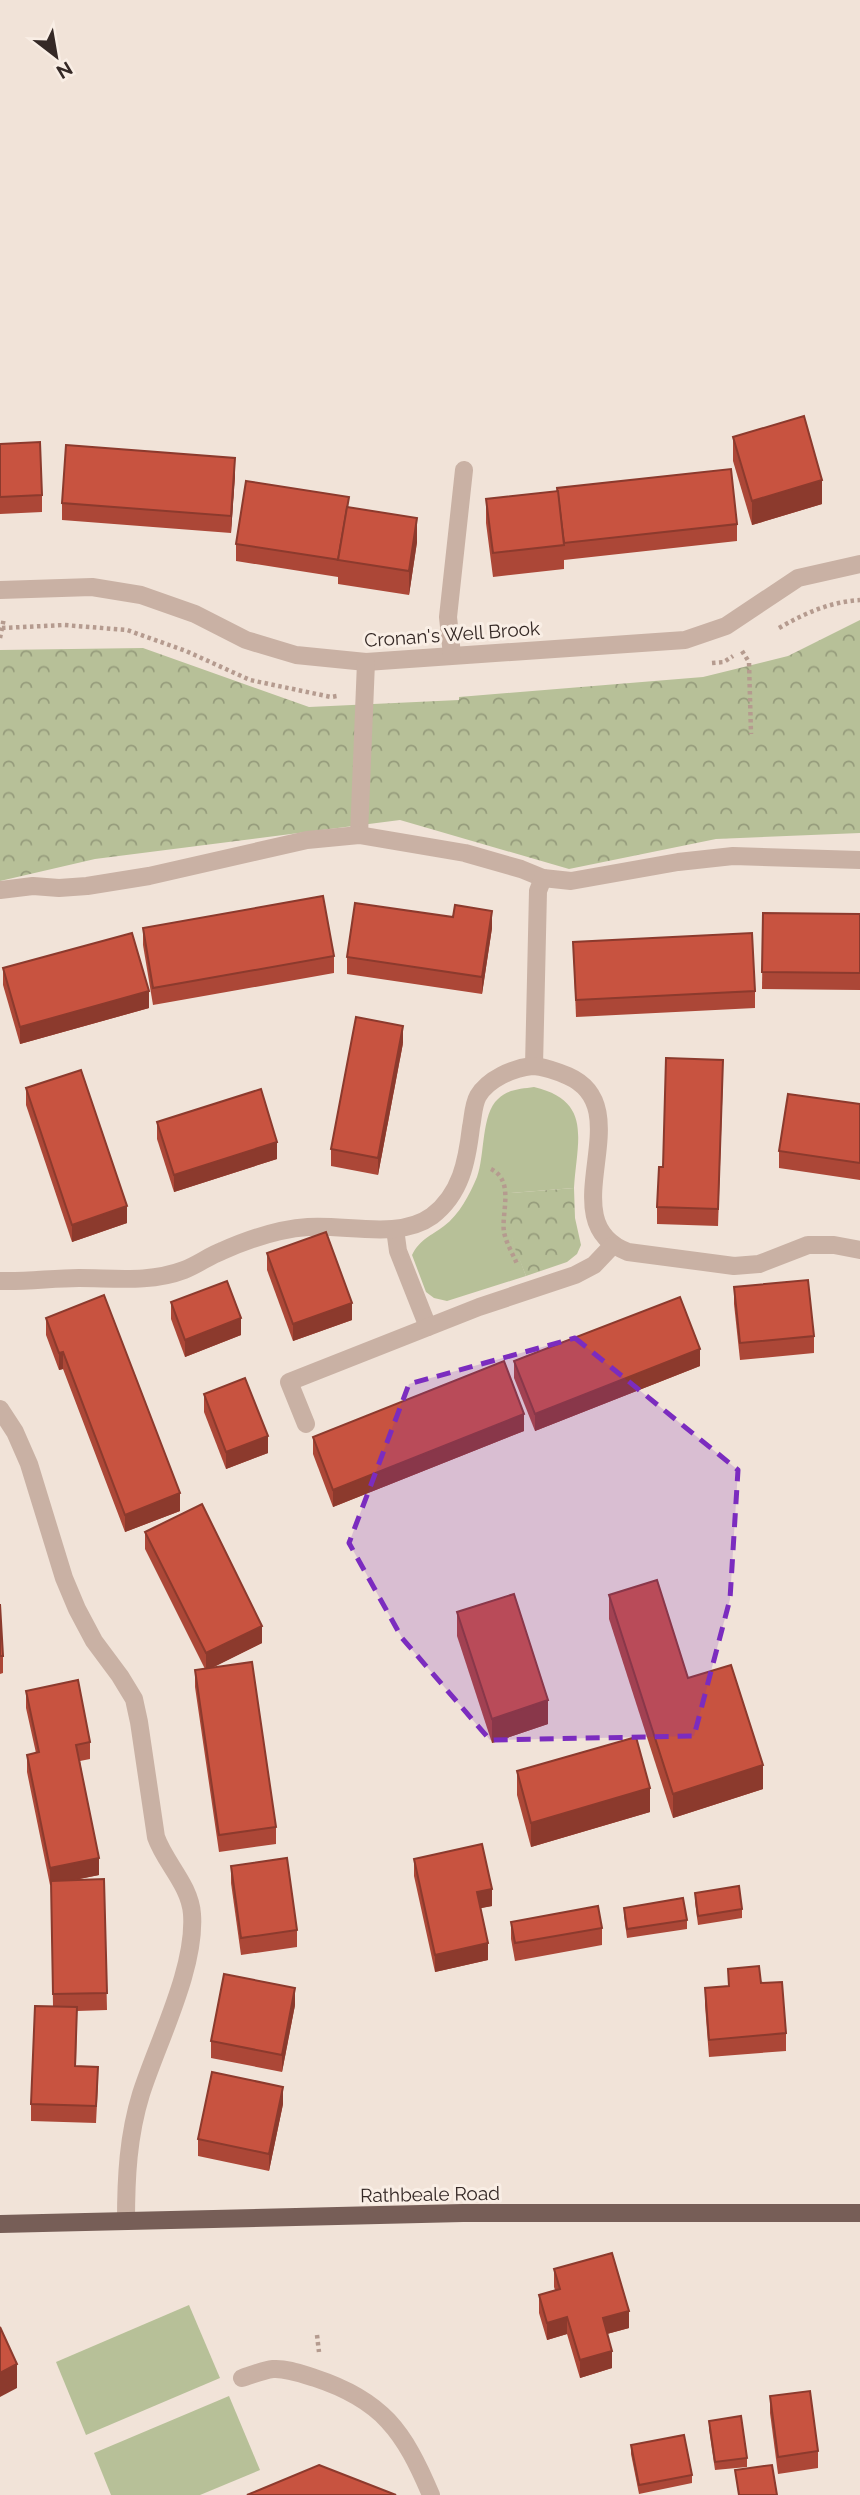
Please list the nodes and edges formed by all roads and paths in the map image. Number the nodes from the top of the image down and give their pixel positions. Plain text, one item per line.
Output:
1 (464, 470) dead end
2 (860, 564) edge
3 (0, 590) edge
4 (741, 651) dead end
5 (452, 655) junction
6 (366, 662) junction
7 (751, 734) dead end
8 (359, 835) junction
9 (860, 859) edge
10 (544, 878) junction
11 (0, 890) edge
12 (534, 1066) junction
13 (467, 1160) junction
14 (395, 1229) junction
15 (612, 1246) junction
16 (860, 1250) edge
17 (0, 1281) edge
18 (526, 1292) junction
19 (428, 1327) junction
20 (0, 1409) edge
21 (306, 1424) dead end
22 (860, 2213) edge
23 (126, 2221) junction
24 (0, 2224) edge
25 (242, 2378) dead end
26 (431, 2495) edge

1 - 5 street
2 - 5 street, Cronan's Well Brook
3 - 6 street, Cronan's Well Brook
4 - 7 path
5 - 6 street, Cronan's Well Brook
6 - 8 street
8 - 10 street
8 - 11 street
9 - 10 street
10 - 12 street
12 - 13 street
12 - 15 street
13 - 14 street
13 - 18 path
14 - 17 street
14 - 19 street
15 - 16 street
15 - 18 street
18 - 19 street
19 - 21 street
20 - 23 street
22 - 23 main road, Rathbeale Road
23 - 24 main road, Rathbeale Road
25 - 26 street

